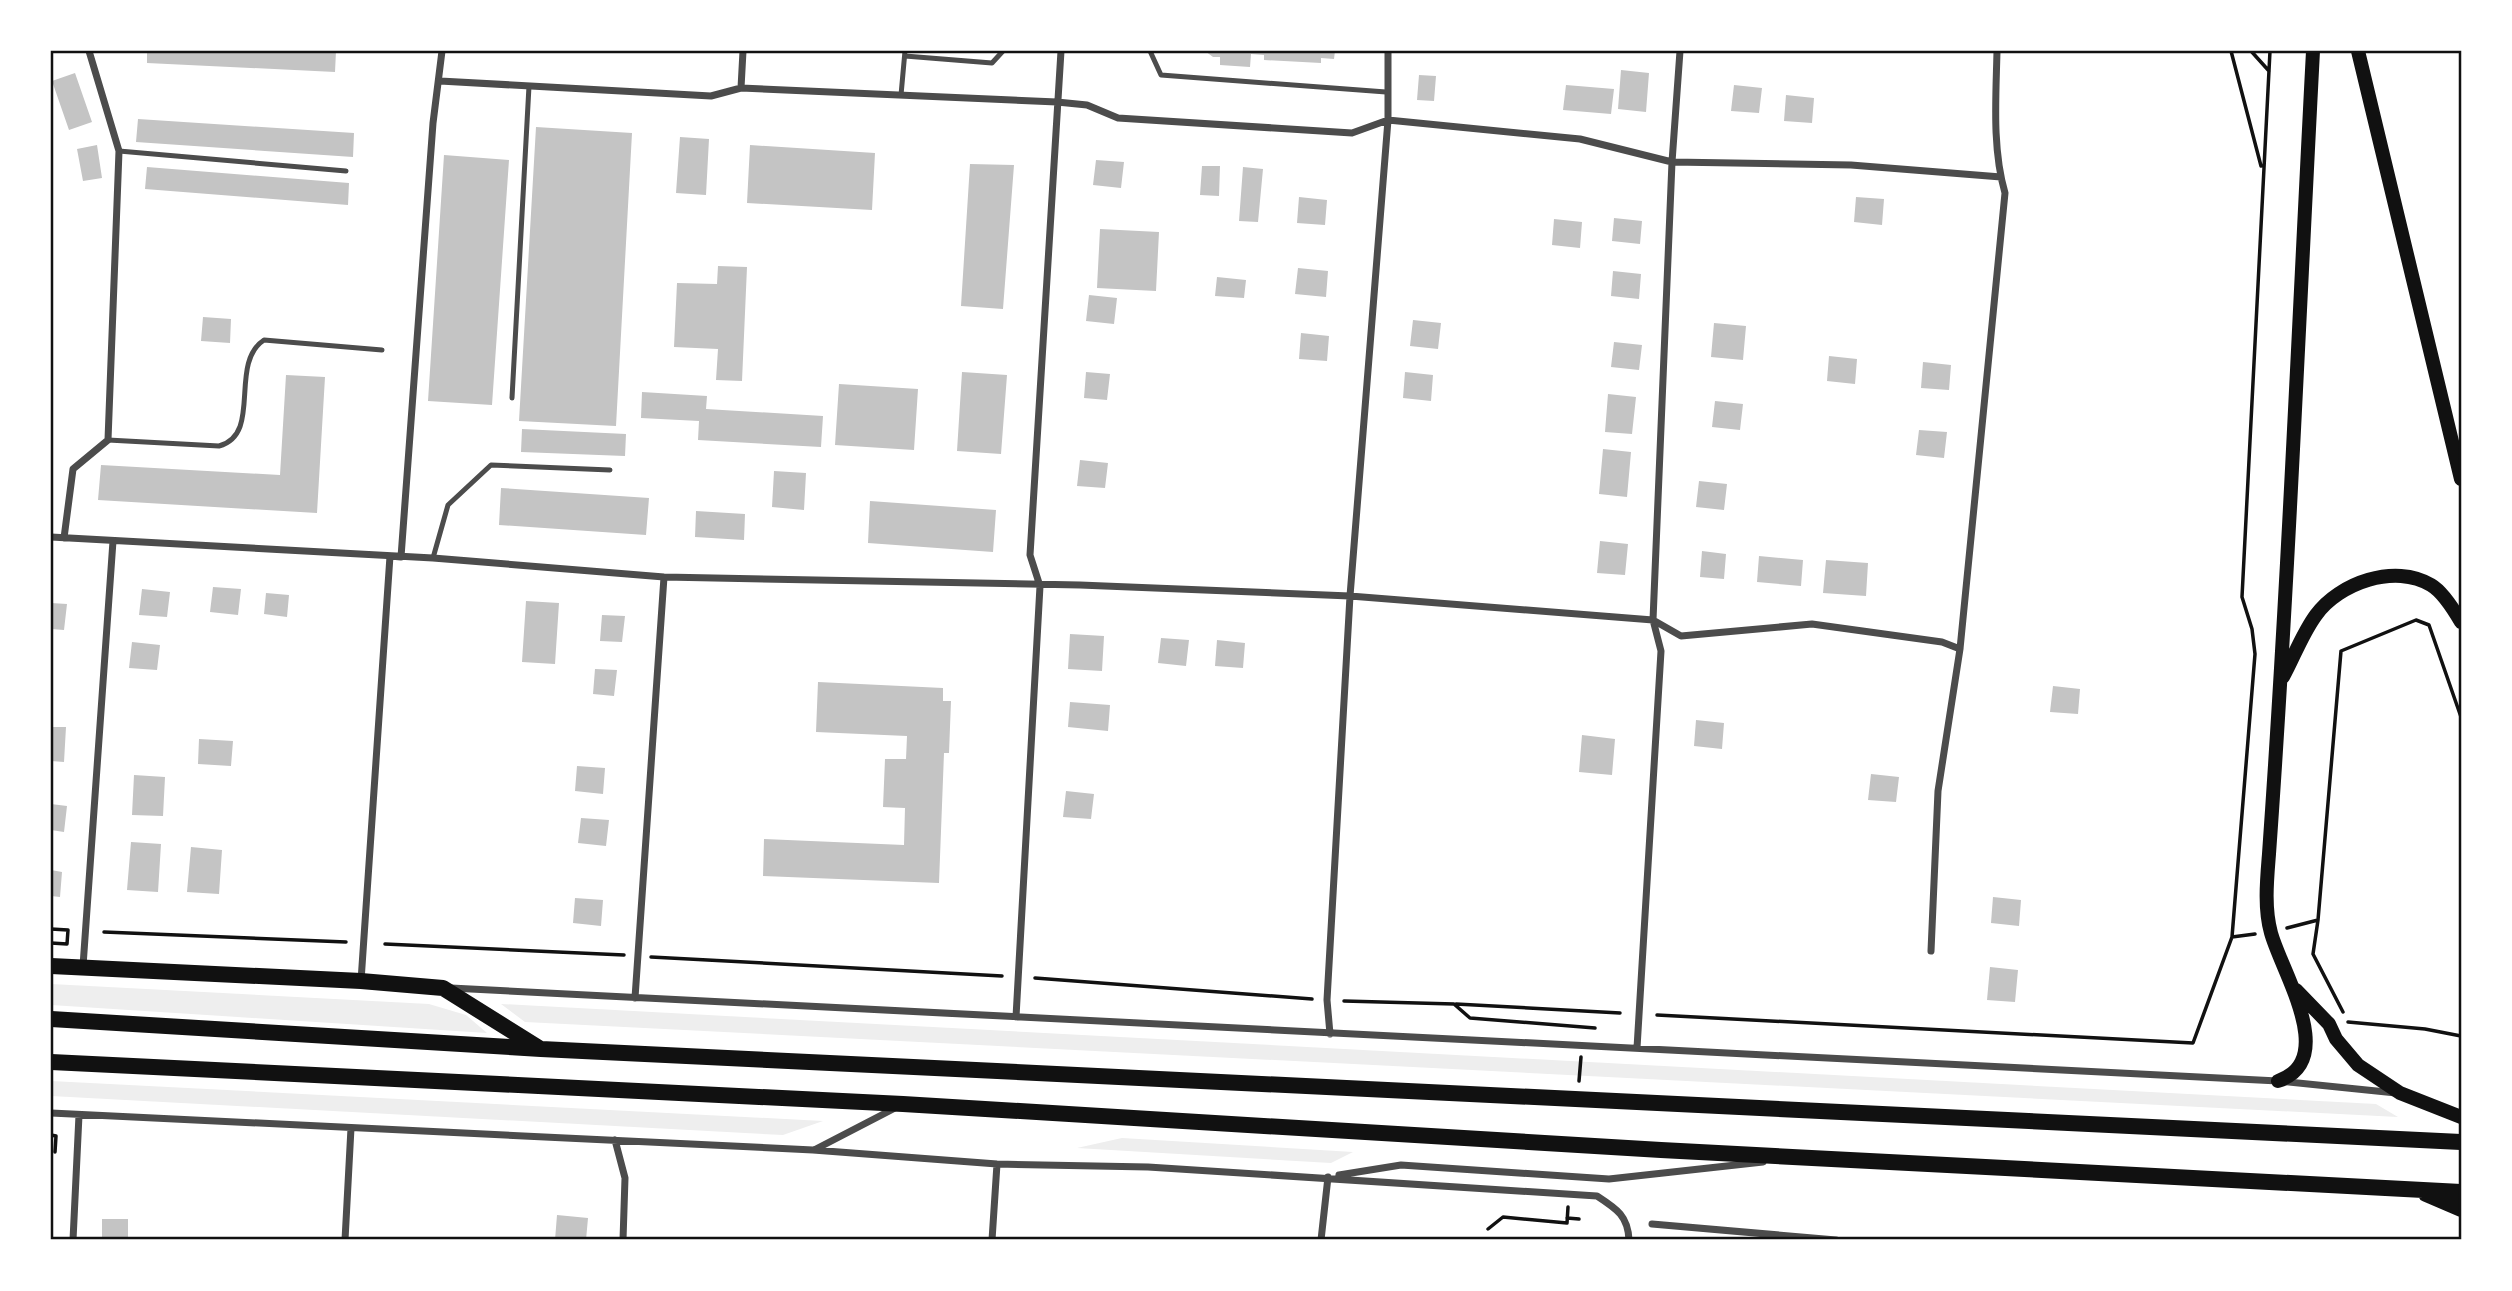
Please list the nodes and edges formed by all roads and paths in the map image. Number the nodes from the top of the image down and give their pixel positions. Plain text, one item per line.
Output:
1 (89, 51) edge
2 (442, 51) edge
3 (743, 51) edge
4 (1003, 51) edge
5 (1060, 51) edge
6 (1150, 51) edge
7 (1388, 51) edge
8 (1680, 51) edge
9 (1997, 51) edge
10 (2231, 51) edge
11 (2251, 51) edge
12 (2270, 51) edge
13 (2313, 51) edge
14 (2358, 51) edge
15 (905, 53) edge
16 (2269, 71) junction
17 (440, 80) junction
18 (529, 86) junction
19 (741, 88) junction
20 (1386, 92) junction
21 (901, 95) junction
22 (1057, 102) junction
23 (1388, 120) junction
24 (119, 151) junction
25 (1672, 162) junction
26 (346, 171) dead end
27 (2262, 171) junction
28 (2001, 177) junction
29 (382, 350) dead end
30 (512, 398) dead end
31 (108, 440) junction
32 (610, 470) dead end
33 (2461, 479) edge
34 (51, 537) edge
35 (64, 538) junction
36 (113, 541) junction
37 (390, 556) junction
38 (401, 557) junction
39 (433, 558) junction
40 (664, 577) junction
41 (1040, 586) junction
42 (1350, 596) junction
43 (1653, 620) junction
44 (2461, 622) edge
45 (1960, 649) junction
46 (2281, 682) junction
47 (2461, 717) edge
48 (2318, 920) junction
49 (51, 929) edge
50 (2271, 931) junction
51 (104, 932) dead end
52 (2232, 937) junction
53 (346, 942) dead end
54 (51, 943) edge
55 (385, 944) dead end
56 (1931, 951) dead end
57 (626, 956) dead end
58 (651, 957) dead end
59 (51, 966) edge
60 (82, 967) junction
61 (1002, 976) dead end
62 (1035, 978) dead end
63 (361, 981) junction
64 (2293, 986) junction
65 (443, 988) junction
66 (635, 998) junction
67 (1312, 999) dead end
68 (1345, 1001) dead end
69 (1454, 1004) junction
70 (1620, 1013) dead end
71 (1657, 1015) dead end
72 (1016, 1017) junction
73 (51, 1019) edge
74 (1595, 1028) dead end
75 (1330, 1034) junction
76 (2461, 1036) edge
77 (1637, 1048) junction
78 (541, 1049) junction
79 (51, 1062) edge
80 (2278, 1081) junction
81 (2400, 1093) junction
82 (903, 1104) junction
83 (51, 1113) edge
84 (79, 1115) junction
85 (2461, 1117) edge
86 (351, 1128) junction
87 (51, 1135) edge
88 (615, 1140) junction
89 (2461, 1142) edge
90 (813, 1150) junction
91 (55, 1152) dead end
92 (1814, 1156) junction
93 (997, 1164) junction
94 (1328, 1177) junction
95 (2411, 1188) junction
96 (2461, 1192) edge
97 (2461, 1209) edge
98 (1579, 1219) dead end
99 (1652, 1224) dead end
100 (1488, 1228) dead end
101 (73, 1240) edge
102 (345, 1240) edge
103 (623, 1240) edge
104 (992, 1240) edge
105 (1321, 1240) edge
106 (1629, 1240) edge
107 (1836, 1240) edge

1 - 24 street
2 - 17 street
3 - 19 street
4 - 15 lane
5 - 22 street
6 - 20 lane
7 - 20 street
8 - 25 street
9 - 28 street
10 - 27 path
11 - 16 path
12 - 16 path
13 - 46 main road
14 - 33 main road
15 - 21 lane
16 - 27 path
17 - 18 street
17 - 38 street
18 - 19 street
18 - 30 lane
19 - 21 street
20 - 23 street
21 - 22 street
22 - 23 street
22 - 41 street
23 - 25 street
23 - 42 street
24 - 26 lane
24 - 31 street
25 - 28 street
25 - 43 street
27 - 52 path
28 - 45 street
29 - 31 lane
31 - 35 street
32 - 39 lane
34 - 35 street
35 - 36 street
36 - 37 street
36 - 60 street
37 - 38 street
37 - 63 street
38 - 39 street
39 - 40 street
40 - 41 street
40 - 66 street
41 - 42 street
41 - 72 street
42 - 43 street
42 - 75 street
43 - 45 street
43 - 77 street
44 - 46 main road
45 - 56 street
46 - 50 main road
47 - 48 path
48 - 50 path
48 - 76 path
49 - 54 path
50 - 52 path
50 - 64 main road
51 - 53 path
52 - 71 path
55 - 57 path
58 - 61 path
59 - 60 main road
60 - 63 main road
62 - 67 path
63 - 65 main road
64 - 80 main road
64 - 81 main road
65 - 66 street
65 - 78 main road
66 - 72 street
68 - 69 path
69 - 70 path
69 - 74 path
72 - 75 street
73 - 78 main road
75 - 77 street
77 - 80 street
78 - 89 main road
79 - 82 main road
80 - 81 street
81 - 85 main road
82 - 90 street
82 - 92 main road
83 - 84 street
84 - 86 street
84 - 101 street
86 - 88 street
86 - 102 street
87 - 91 path
88 - 90 street
88 - 103 street
90 - 93 street
92 - 94 street
92 - 95 main road
93 - 94 street
93 - 104 street
94 - 105 street
94 - 106 street
95 - 96 main road
95 - 97 main road
98 - 100 path
99 - 107 street

